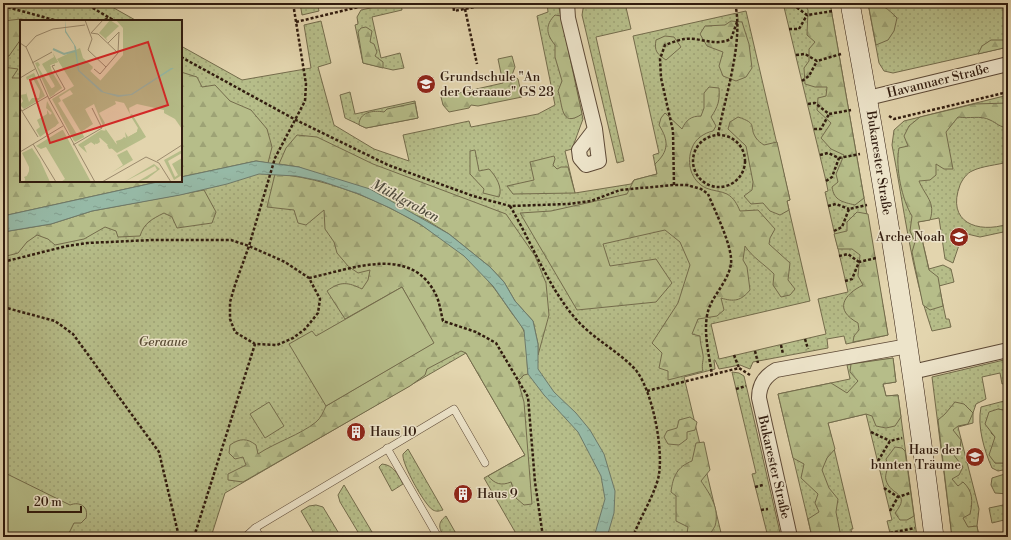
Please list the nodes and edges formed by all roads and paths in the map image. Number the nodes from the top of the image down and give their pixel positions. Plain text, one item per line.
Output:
1 (84, 3) edge
2 (293, 3) edge
3 (374, 3) edge
4 (407, 3) edge
5 (452, 3) edge
6 (496, 3) edge
7 (567, 3) edge
8 (735, 3) edge
9 (783, 5) dead end
10 (3, 6) edge
11 (842, 7) edge
12 (408, 8) dead end
13 (465, 9) junction
14 (807, 14) junction
15 (111, 18) junction
16 (54, 20) edge
17 (104, 20) edge
18 (114, 20) edge
19 (296, 22) junction
20 (737, 22) junction
21 (789, 29) dead end
22 (843, 54) dead end
23 (796, 55) dead end
24 (182, 58) edge
25 (817, 61) junction
26 (477, 64) dead end
27 (1008, 64) edge
28 (802, 80) dead end
29 (1008, 92) edge
30 (868, 98) junction
31 (808, 104) dead end
32 (853, 110) dead end
33 (829, 114) junction
34 (887, 115) dead end
35 (296, 120) junction
36 (595, 129) dead end
37 (814, 129) dead end
38 (718, 135) junction
39 (861, 154) dead end
40 (820, 155) dead end
41 (840, 158) junction
42 (826, 181) dead end
43 (706, 184) junction
44 (674, 185) junction
45 (703, 190) junction
46 (870, 204) dead end
47 (510, 206) junction
48 (828, 206) dead end
49 (849, 209) junction
50 (834, 230) dead end
51 (249, 246) junction
52 (839, 256) dead end
53 (879, 257) dead end
54 (3, 262) edge
55 (859, 262) junction
56 (309, 278) junction
57 (845, 281) dead end
58 (3, 307) edge
59 (254, 344) junction
60 (908, 346) junction
61 (1008, 350) edge
62 (754, 351) dead end
63 (734, 355) dead end
64 (765, 364) dead end
65 (738, 368) junction
66 (912, 372) junction
67 (712, 374) junction
68 (756, 376) junction
69 (748, 386) junction
70 (736, 389) dead end
71 (648, 391) junction
72 (750, 391) dead end
73 (870, 432) dead end
74 (907, 437) dead end
75 (890, 441) junction
76 (388, 448) junction
77 (878, 461) dead end
78 (485, 463) dead end
79 (884, 488) dead end
80 (915, 492) dead end
81 (898, 497) junction
82 (890, 511) dead end
83 (254, 528) junction
84 (927, 532) edge
85 (890, 533) dead end
86 (179, 537) edge
87 (194, 537) edge
88 (245, 537) edge
89 (260, 537) edge
90 (438, 537) edge
91 (543, 537) edge
92 (634, 537) edge
93 (790, 537) edge

1 - 15 path
2 - 19 path
3 - 19 path
4 - 12 path
5 - 13 path
6 - 13 path
7 - 36 street
8 - 20 path
9 - 14 path
10 - 16 path
11 - 14 path
11 - 30 street, Bukarester Straße
13 - 26 path
14 - 21 path
15 - 17 path
15 - 18 path
19 - 35 path
20 - 38 path
20 - 44 path
22 - 25 path
23 - 25 path
24 - 35 path
25 - 28 path
27 - 30 street, Havannaer Straße
29 - 34 path
30 - 60 street, Bukarester Straße
31 - 33 path
32 - 33 path
33 - 37 path
35 - 47 path
35 - 51 path
38 - 43 path
38 - 43 path
39 - 41 path
40 - 41 path
41 - 42 path
43 - 45 path
44 - 45 path
44 - 47 path
45 - 67 path
46 - 49 path
47 - 71 path
48 - 49 path
49 - 50 path
51 - 54 path
51 - 56 path
51 - 59 path
52 - 55 path
53 - 55 path
55 - 57 path
56 - 59 path
56 - 91 path
58 - 86 path
59 - 87 path
60 - 66 street, Bukarester Straße
60 - 68 street
61 - 66 street
62 - 64 path
63 - 65 path
65 - 67 path
65 - 68 path
66 - 84 street, Bukarester Straße
67 - 71 path
68 - 69 path
68 - 93 street, Bukarester Straße
69 - 70 path
69 - 72 path
71 - 92 path
73 - 75 path
74 - 75 path
75 - 77 path
76 - 78 lane
76 - 83 lane
76 - 90 lane
79 - 81 path
80 - 81 path
81 - 82 path
83 - 88 lane
83 - 89 lane
84 - 85 path

